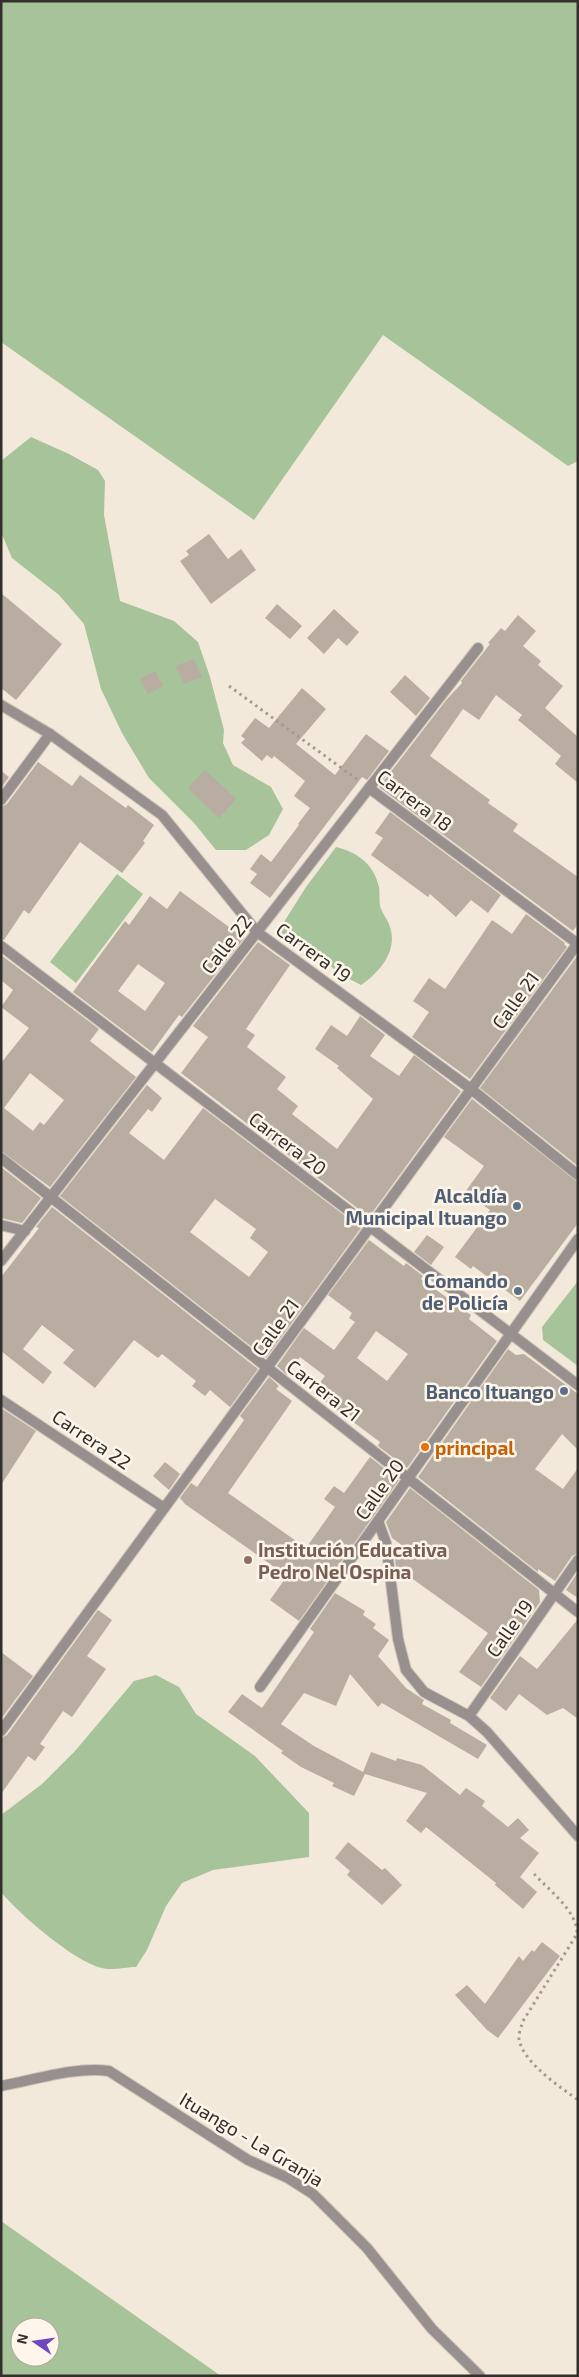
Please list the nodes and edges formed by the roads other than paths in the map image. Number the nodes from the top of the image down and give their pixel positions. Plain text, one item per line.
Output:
1 (478, 648) dead end
2 (1, 705) edge
3 (50, 734) junction
4 (369, 788) junction
5 (1, 800) edge
6 (257, 932) junction
7 (578, 944) edge
8 (1, 946) edge
9 (155, 1063) junction
10 (471, 1089) junction
11 (1, 1158) edge
12 (578, 1175) edge
13 (51, 1197) junction
14 (1, 1225) edge
15 (370, 1227) junction
16 (25, 1231) junction
17 (578, 1239) edge
18 (1, 1261) edge
19 (510, 1334) junction
20 (267, 1368) junction
21 (578, 1385) edge
22 (1, 1400) edge
23 (408, 1478) junction
24 (164, 1508) junction
25 (378, 1521) junction
26 (578, 1560) edge
27 (554, 1594) junction
28 (578, 1612) edge
29 (260, 1687) dead end
30 (469, 1716) junction
31 (1, 1730) edge
32 (578, 1836) edge
33 (1, 2086) edge
34 (480, 2376) edge

1 - 4 street, Calle 22
2 - 3 street, Carrera 19
3 - 5 street
3 - 6 street, Carrera 19
4 - 6 street, Calle 22
4 - 7 street, Carrera 18
6 - 9 street, Calle 22
6 - 10 street, Carrera 19
7 - 10 street, Calle 21
8 - 9 street, Carrera 20
9 - 13 street, Calle 22
9 - 15 street, Carrera 20
10 - 12 street, Carrera 19
10 - 15 street, Calle 21
11 - 13 street, Carrera 21
13 - 16 street, Calle 22
13 - 20 street, Carrera 21
14 - 16 street
15 - 19 street, Carrera 20
15 - 20 street, Calle 21
16 - 18 street, Calle 22
17 - 19 street, Calle 20
19 - 21 street, Carrera 20
19 - 23 street, Calle 20
20 - 23 street, Carrera 21
20 - 24 street, Calle 21
22 - 24 street, Carrera 22
23 - 25 street, Calle 20
23 - 27 street, Carrera 21
24 - 31 street, Calle 21
25 - 29 street, Calle 20
25 - 30 street
26 - 27 street, Calle 19
27 - 28 street, Carrera 21
27 - 30 street, Calle 19
30 - 32 street
33 - 34 street, Ituango - La Granja

